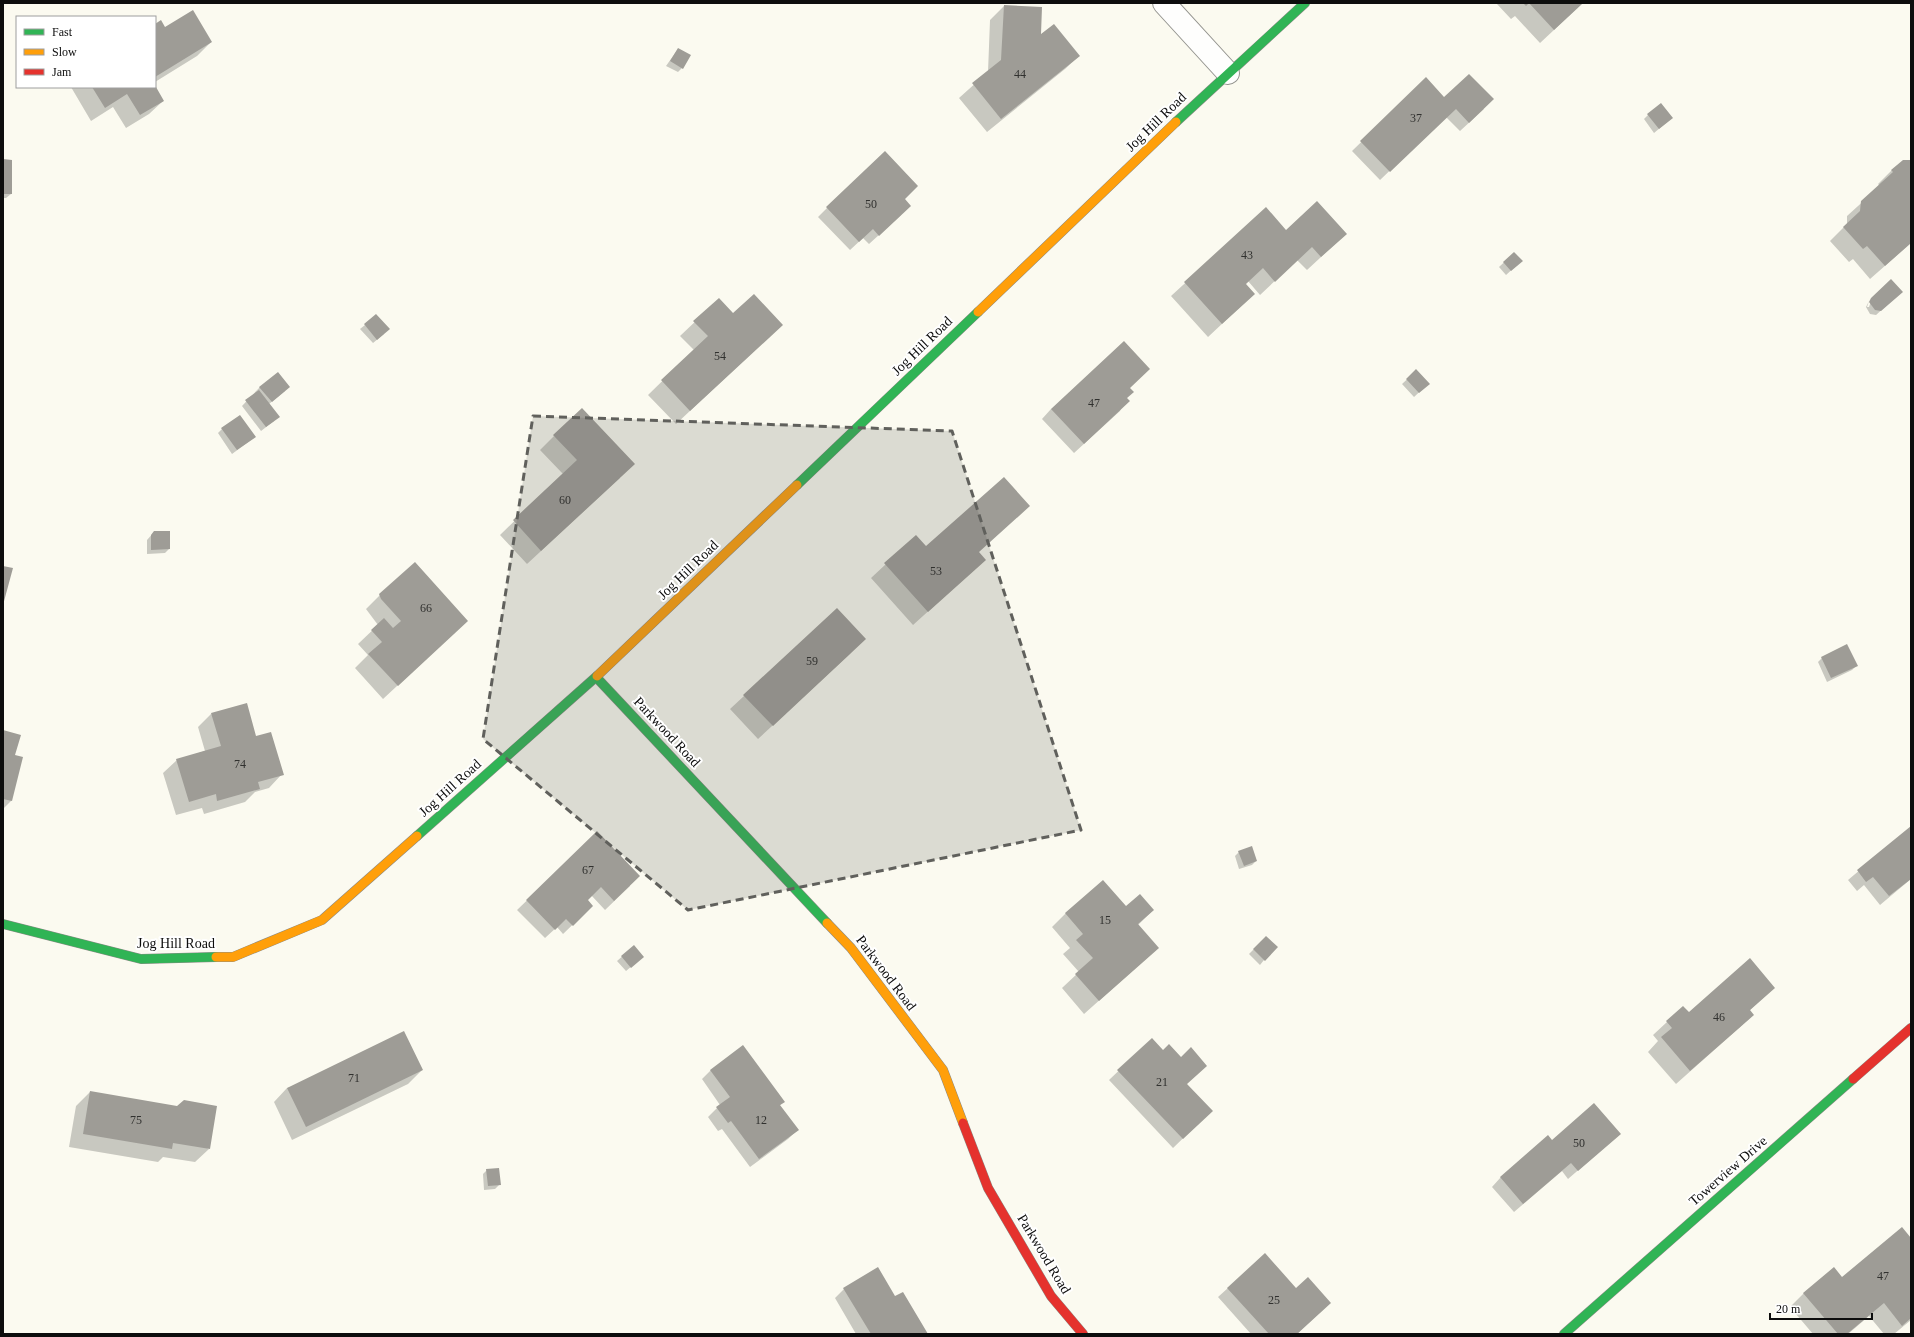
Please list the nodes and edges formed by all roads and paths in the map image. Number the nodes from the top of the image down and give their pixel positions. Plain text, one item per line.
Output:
1 (1164, 3) edge
2 (1305, 3) edge
3 (1228, 73) junction
4 (596, 677) junction
5 (3, 924) edge
6 (1911, 1028) edge
7 (1083, 1334) edge
8 (1564, 1334) edge

1 - 3 street
2 - 3 street, Jog Hill Road
3 - 4 street, Jog Hill Road
4 - 5 street, Jog Hill Road
4 - 7 street, Parkwood Road
6 - 8 street, Towerview Drive

